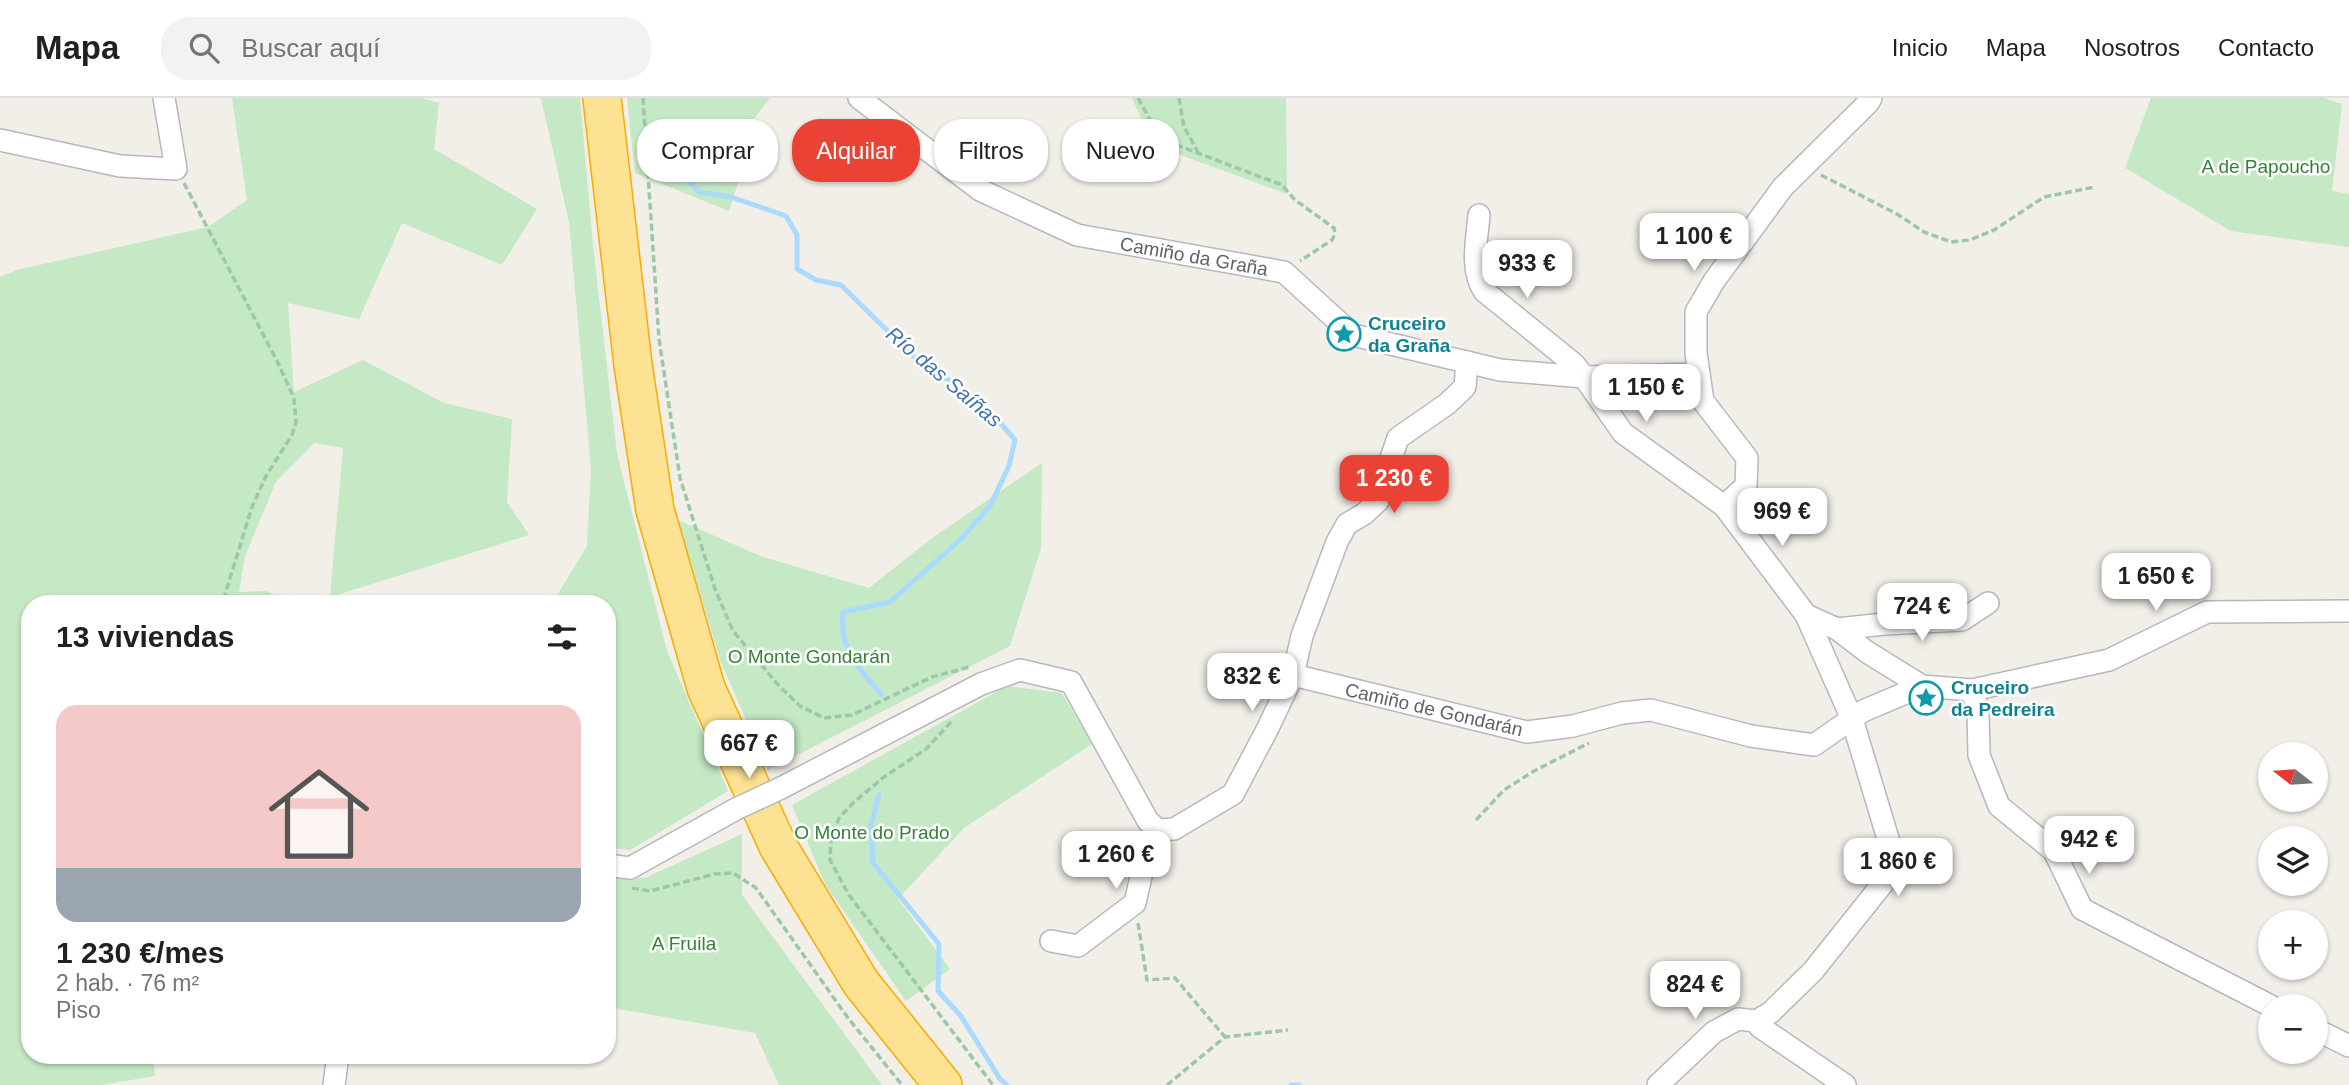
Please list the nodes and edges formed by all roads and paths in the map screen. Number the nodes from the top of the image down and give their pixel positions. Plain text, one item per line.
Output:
1 (164, 98) edge
2 (602, 98) edge
3 (643, 98) edge
4 (859, 98) edge
5 (1138, 98) edge
6 (1179, 98) edge
7 (1871, 98) edge
8 (644, 119) edge
9 (0, 140) edge
10 (1198, 152) junction
11 (1804, 166) junction
12 (176, 169) junction
13 (648, 182) edge
14 (2095, 187) dead end
15 (1479, 215) dead end
16 (1284, 272) junction
17 (1467, 362) junction
18 (1699, 374) junction
19 (1584, 377) junction
20 (1724, 506) junction
21 (225, 595) edge
22 (1988, 603) dead end
23 (2349, 611) edge
24 (1806, 615) junction
25 (1837, 629) junction
26 (978, 665) dead end
27 (1293, 675) junction
28 (1922, 686) junction
29 (1972, 690) junction
30 (966, 692) junction
31 (1852, 719) junction
32 (1594, 740) dead end
33 (1476, 820) dead end
34 (1158, 830) junction
35 (616, 866) edge
36 (628, 887) dead end
37 (1135, 903) junction
38 (1051, 941) dead end
39 (2258, 999) edge
40 (1756, 1021) junction
41 (1288, 1030) dead end
42 (2328, 1036) edge
43 (1225, 1037) junction
44 (2349, 1046) edge
45 (337, 1064) edge
46 (334, 1085) edge
47 (902, 1085) edge
48 (943, 1085) edge
49 (993, 1085) edge
50 (1167, 1085) edge
51 (1658, 1085) edge
52 (1845, 1085) edge

1 - 12 street
2 - 48 highway
3 - 8 path
4 - 16 street, Camiño da Graña
5 - 10 path
6 - 10 path
7 - 11 street
9 - 12 street
10 - 16 path
11 - 14 path
11 - 18 street
12 - 21 path
13 - 26 path
15 - 19 street
16 - 17 street, Camiño da Graña
17 - 19 street, Camiño da Graña
17 - 27 street
18 - 19 street, Camiño da Graña
18 - 20 street
19 - 20 street
20 - 24 street
22 - 25 street
23 - 29 street
24 - 25 street
24 - 31 street
25 - 28 street
27 - 31 street, Camiño de Gondarán
27 - 34 street
28 - 29 street
28 - 31 street, Camiño de Gondarán
29 - 39 street
30 - 34 street
30 - 35 street, bridge
30 - 49 path
31 - 40 street
32 - 33 path
34 - 37 street
36 - 47 path
37 - 38 street
37 - 43 path
40 - 51 street
40 - 52 street
41 - 43 path
42 - 44 street
43 - 50 path
45 - 46 street

